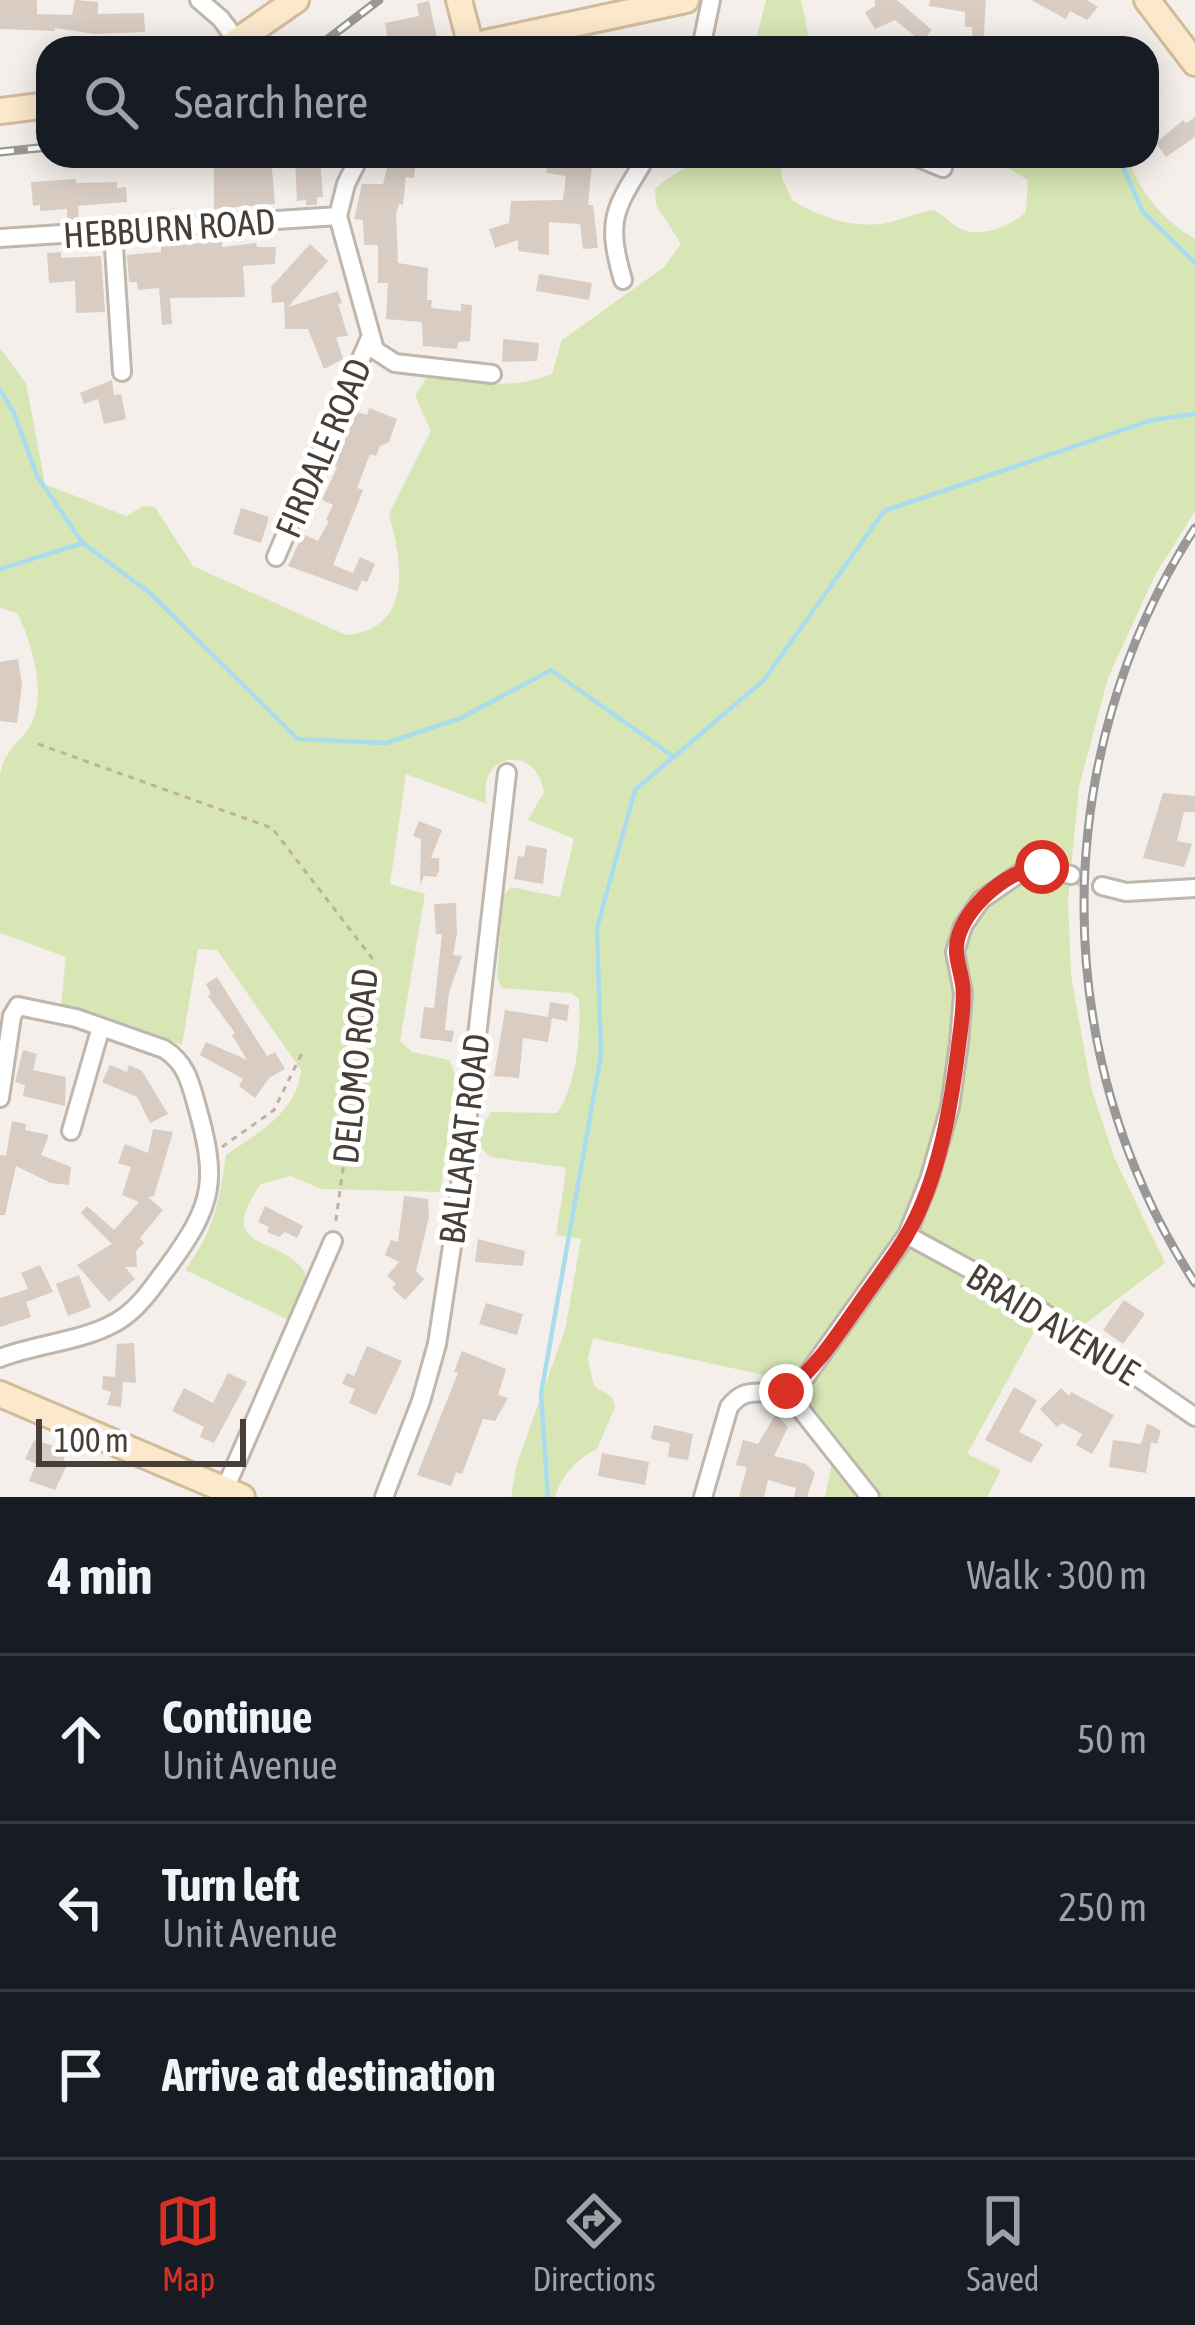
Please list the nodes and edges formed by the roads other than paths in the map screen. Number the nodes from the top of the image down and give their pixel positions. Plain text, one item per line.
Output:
1 (199, 0) edge
2 (296, 0) edge
3 (459, 0) edge
4 (686, 0) edge
5 (711, 0) edge
6 (1148, 0) edge
7 (229, 36) edge
8 (246, 36) edge
9 (464, 36) edge
10 (517, 36) edge
11 (703, 36) edge
12 (1195, 63) edge
13 (36, 106) edge
14 (0, 111) edge
15 (354, 168) edge
16 (640, 168) edge
17 (338, 216) junction
18 (113, 232) junction
19 (0, 238) edge
20 (623, 280) dead end
21 (369, 340) junction
22 (122, 372) dead end
23 (492, 374) dead end
24 (276, 557) dead end
25 (507, 773) dead end
26 (1071, 875) tunnel mouth
27 (1102, 886) tunnel mouth
28 (1195, 888) edge
29 (101, 1027) junction
30 (0, 1097) edge
31 (71, 1131) dead end
32 (907, 1235) junction
33 (333, 1241) road end
34 (0, 1358) edge
35 (786, 1391) junction
36 (0, 1394) edge
37 (1195, 1417) edge
38 (233, 1493) edge
39 (384, 1497) edge
40 (703, 1497) edge
41 (870, 1497) edge

1 - 7 street
2 - 8 street
3 - 9 street
4 - 10 street
5 - 11 street
6 - 12 street
13 - 14 street
15 - 17 street
16 - 20 street
17 - 18 street, HEBBURN ROAD
17 - 21 street, FIRDALE ROAD
18 - 19 street, HEBBURN ROAD
18 - 22 street
21 - 23 street, FIRDALE ROAD
21 - 24 street, FIRDALE ROAD
25 - 39 street, BALLARAT ROAD
26 - 32 street
27 - 28 street
29 - 30 street
29 - 31 street
29 - 34 street
32 - 35 street
32 - 37 street, BRAID AVENUE
33 - 38 street
35 - 40 street
35 - 41 street
36 - 38 street

